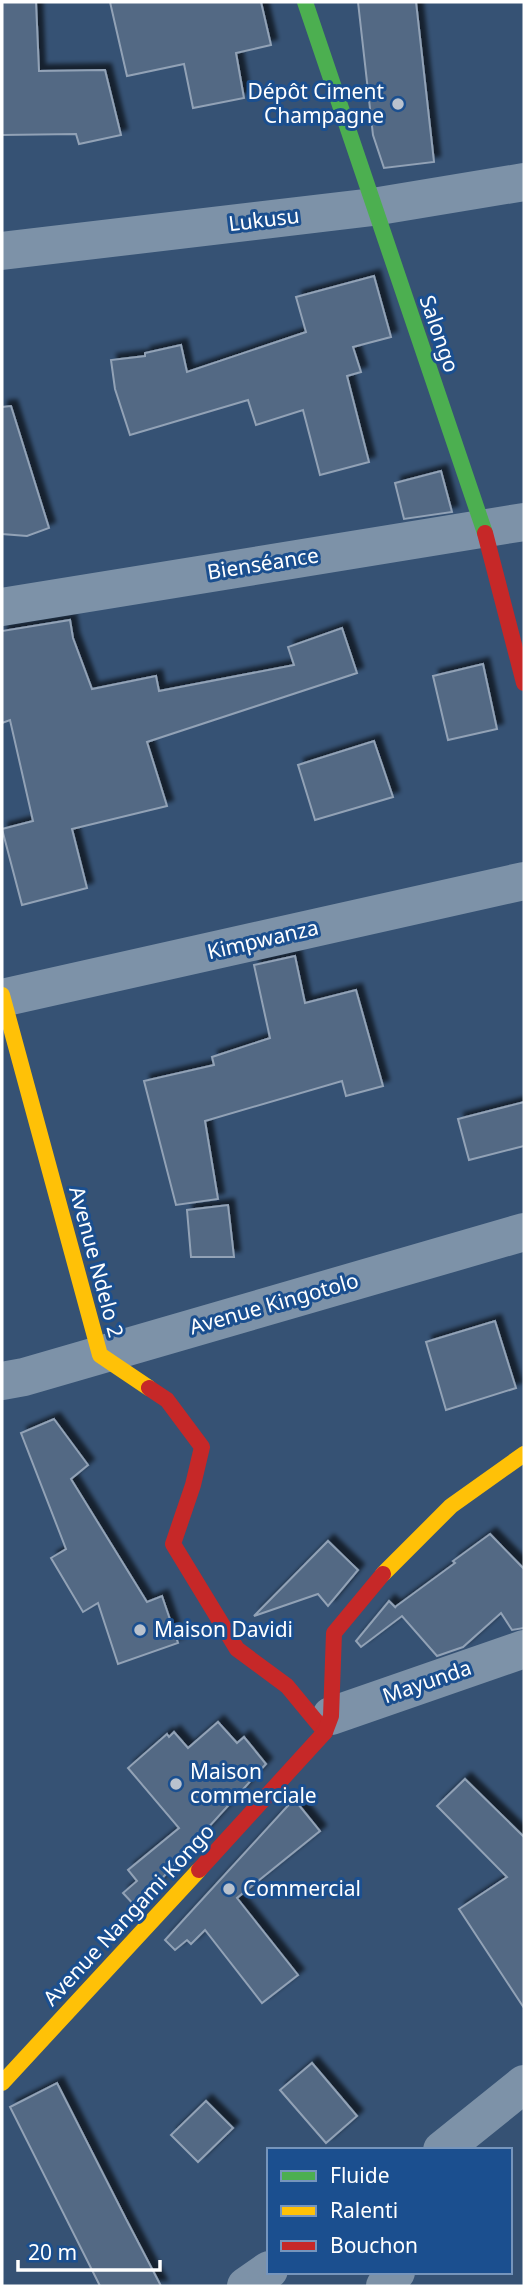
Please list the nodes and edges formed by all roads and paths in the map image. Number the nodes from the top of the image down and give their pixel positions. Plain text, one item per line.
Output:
1 (305, 2) edge
2 (524, 181) edge
3 (373, 207) junction
4 (2, 251) edge
5 (524, 522) edge
6 (484, 529) junction
7 (2, 607) edge
8 (524, 683) edge
9 (524, 881) edge
10 (2, 997) edge
11 (524, 1232) edge
12 (100, 1355) junction
13 (9, 1387) edge
14 (524, 1454) edge
15 (524, 1649) edge
16 (328, 1724) junction
17 (2, 2083) edge
18 (524, 2084) edge
19 (444, 2148) edge
20 (267, 2271) edge
21 (246, 2286) edge

1 - 3 street, Salongo
2 - 3 street, Lukusu
3 - 4 street, Lukusu
3 - 6 street, Salongo
5 - 6 street, Bienséance
6 - 7 street, Bienséance
6 - 8 street, Salongo
9 - 10 street, Kimpwanza
10 - 12 street, Avenue Ndelo 2
11 - 12 street, Avenue Kingotolo
12 - 13 street, Avenue Kingotolo
12 - 16 street, Avenue Ndelo 2
14 - 16 street
15 - 16 street, Mayunda
16 - 17 street, Avenue Nangami Kongo
18 - 19 street
20 - 21 street

